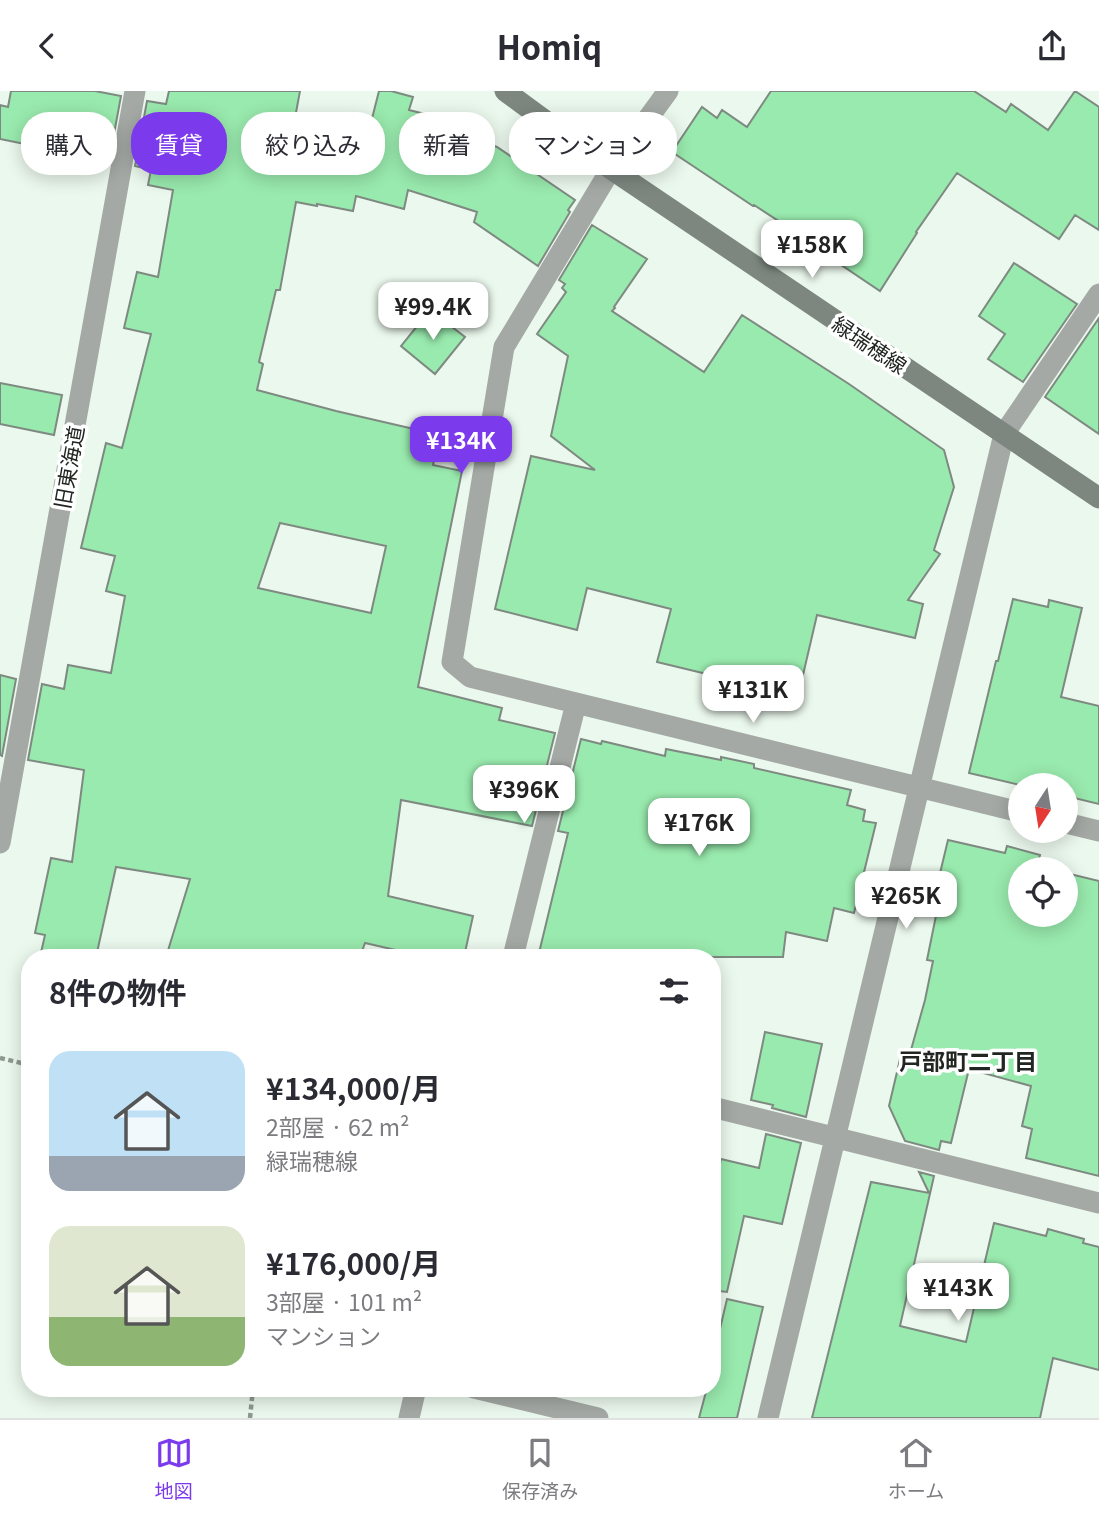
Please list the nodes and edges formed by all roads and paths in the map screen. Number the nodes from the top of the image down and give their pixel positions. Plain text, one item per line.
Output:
1 (135, 91) edge
2 (505, 91) edge
3 (668, 91) edge
4 (534, 112) edge
5 (653, 112) edge
6 (607, 175) edge
7 (620, 175) edge
8 (1099, 294) edge
9 (1004, 434) junction
10 (1099, 498) edge
11 (576, 703) junction
12 (919, 789) junction
13 (1008, 810) edge
14 (1078, 826) edge
15 (1099, 831) edge
16 (0, 843) edge
17 (515, 949) edge
18 (0, 1058) edge
19 (21, 1063) edge
20 (721, 1109) edge
21 (835, 1138) junction
22 (1099, 1203) edge
23 (252, 1397) edge
24 (414, 1397) edge
25 (511, 1397) edge
26 (250, 1418) edge
27 (409, 1418) edge
28 (598, 1418) edge
29 (768, 1418) edge

1 - 16 street, 旧東海道
2 - 4 main road, 緑瑞穂線
3 - 5 street
6 - 11 street
7 - 9 main road, 緑瑞穂線
8 - 9 street
9 - 10 main road, 緑瑞穂線
9 - 12 street
11 - 12 street
11 - 17 street
12 - 13 street
12 - 21 street
14 - 15 street
18 - 19 path
20 - 21 street
21 - 22 street
21 - 29 street
23 - 26 path
24 - 27 street
25 - 28 street

